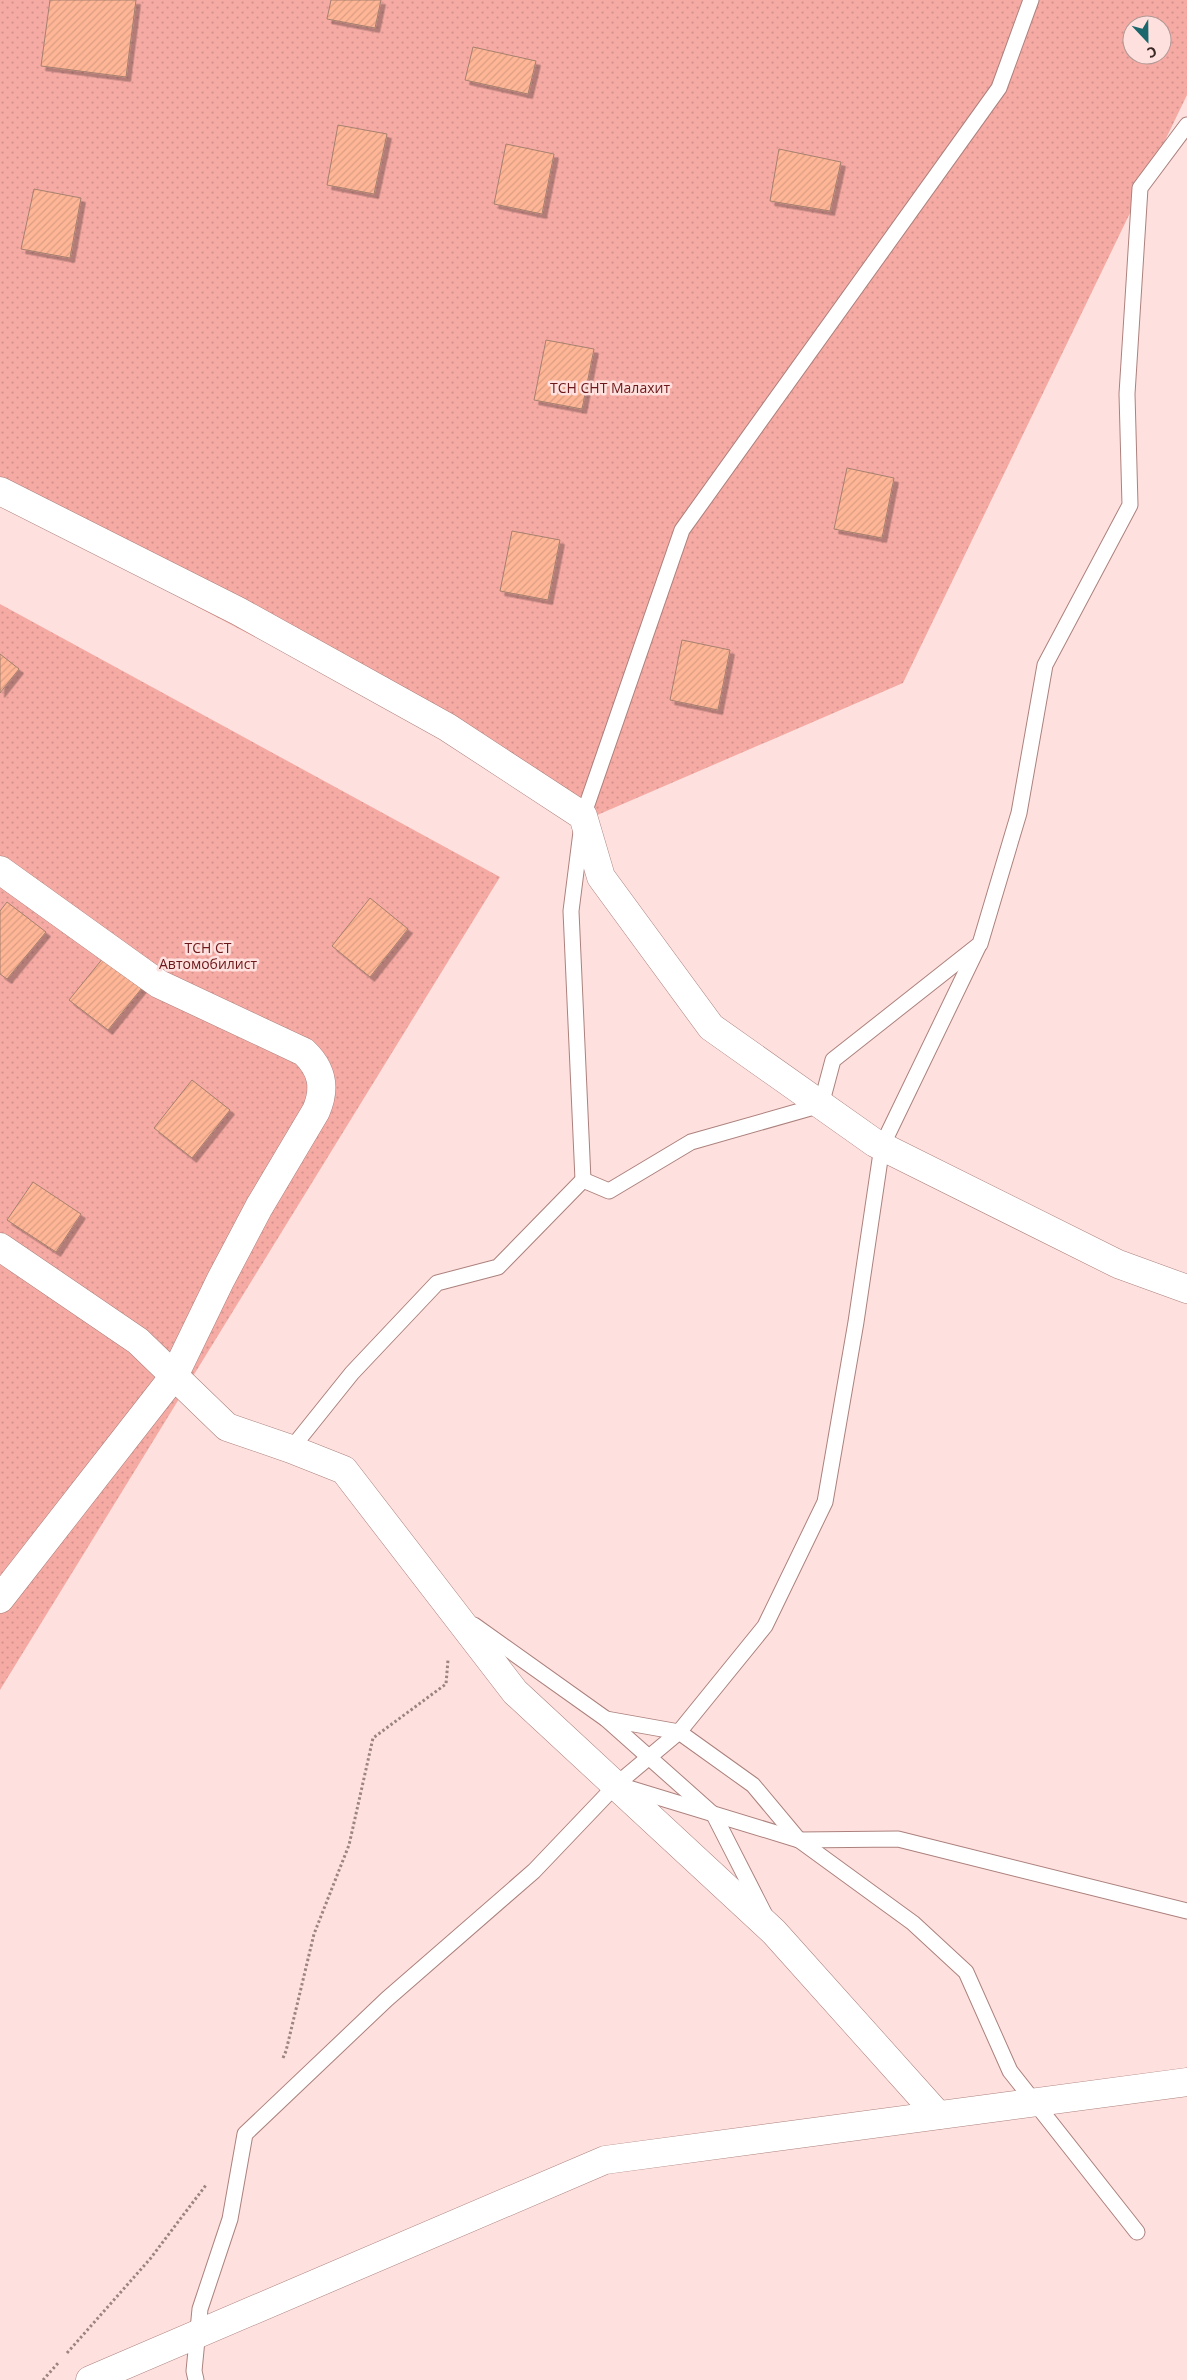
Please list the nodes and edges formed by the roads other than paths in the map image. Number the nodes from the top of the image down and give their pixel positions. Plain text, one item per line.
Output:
1 (1031, 0) edge
2 (1187, 125) edge
3 (0, 492) edge
4 (583, 816) junction
5 (0, 870) edge
6 (980, 944) junction
7 (821, 1105) junction
8 (882, 1146) junction
9 (583, 1180) junction
10 (0, 1247) edge
11 (1187, 1289) edge
12 (174, 1376) junction
13 (291, 1448) junction
14 (0, 1599) edge
15 (452, 1610) junction
16 (606, 1719) junction
17 (679, 1732) junction
18 (649, 1758) junction
19 (617, 1784) junction
20 (714, 1815) junction
21 (799, 1840) junction
22 (1187, 1911) edge
23 (774, 1932) junction
24 (1187, 2082) edge
25 (1034, 2102) junction
26 (938, 2115) junction
27 (1137, 2232) dead end
28 (198, 2334) junction
29 (90, 2380) edge
30 (196, 2380) edge

1 - 4 lane
2 - 6 lane
3 - 4 street
4 - 7 street
4 - 9 lane
5 - 12 street
6 - 7 lane
6 - 8 lane
7 - 8 street
7 - 9 lane
8 - 11 street
8 - 17 lane
9 - 13 lane
10 - 12 street
12 - 13 street
12 - 14 street
13 - 15 street
15 - 16 lane
15 - 19 street
16 - 17 lane
16 - 18 lane
17 - 18 lane
17 - 21 lane
18 - 19 lane
18 - 20 lane
19 - 20 lane
19 - 23 street
19 - 28 lane
20 - 21 lane
20 - 23 lane
21 - 22 lane
21 - 25 lane
23 - 26 street
24 - 25 street
25 - 26 street
25 - 27 lane
26 - 28 street
28 - 29 street
28 - 30 lane

